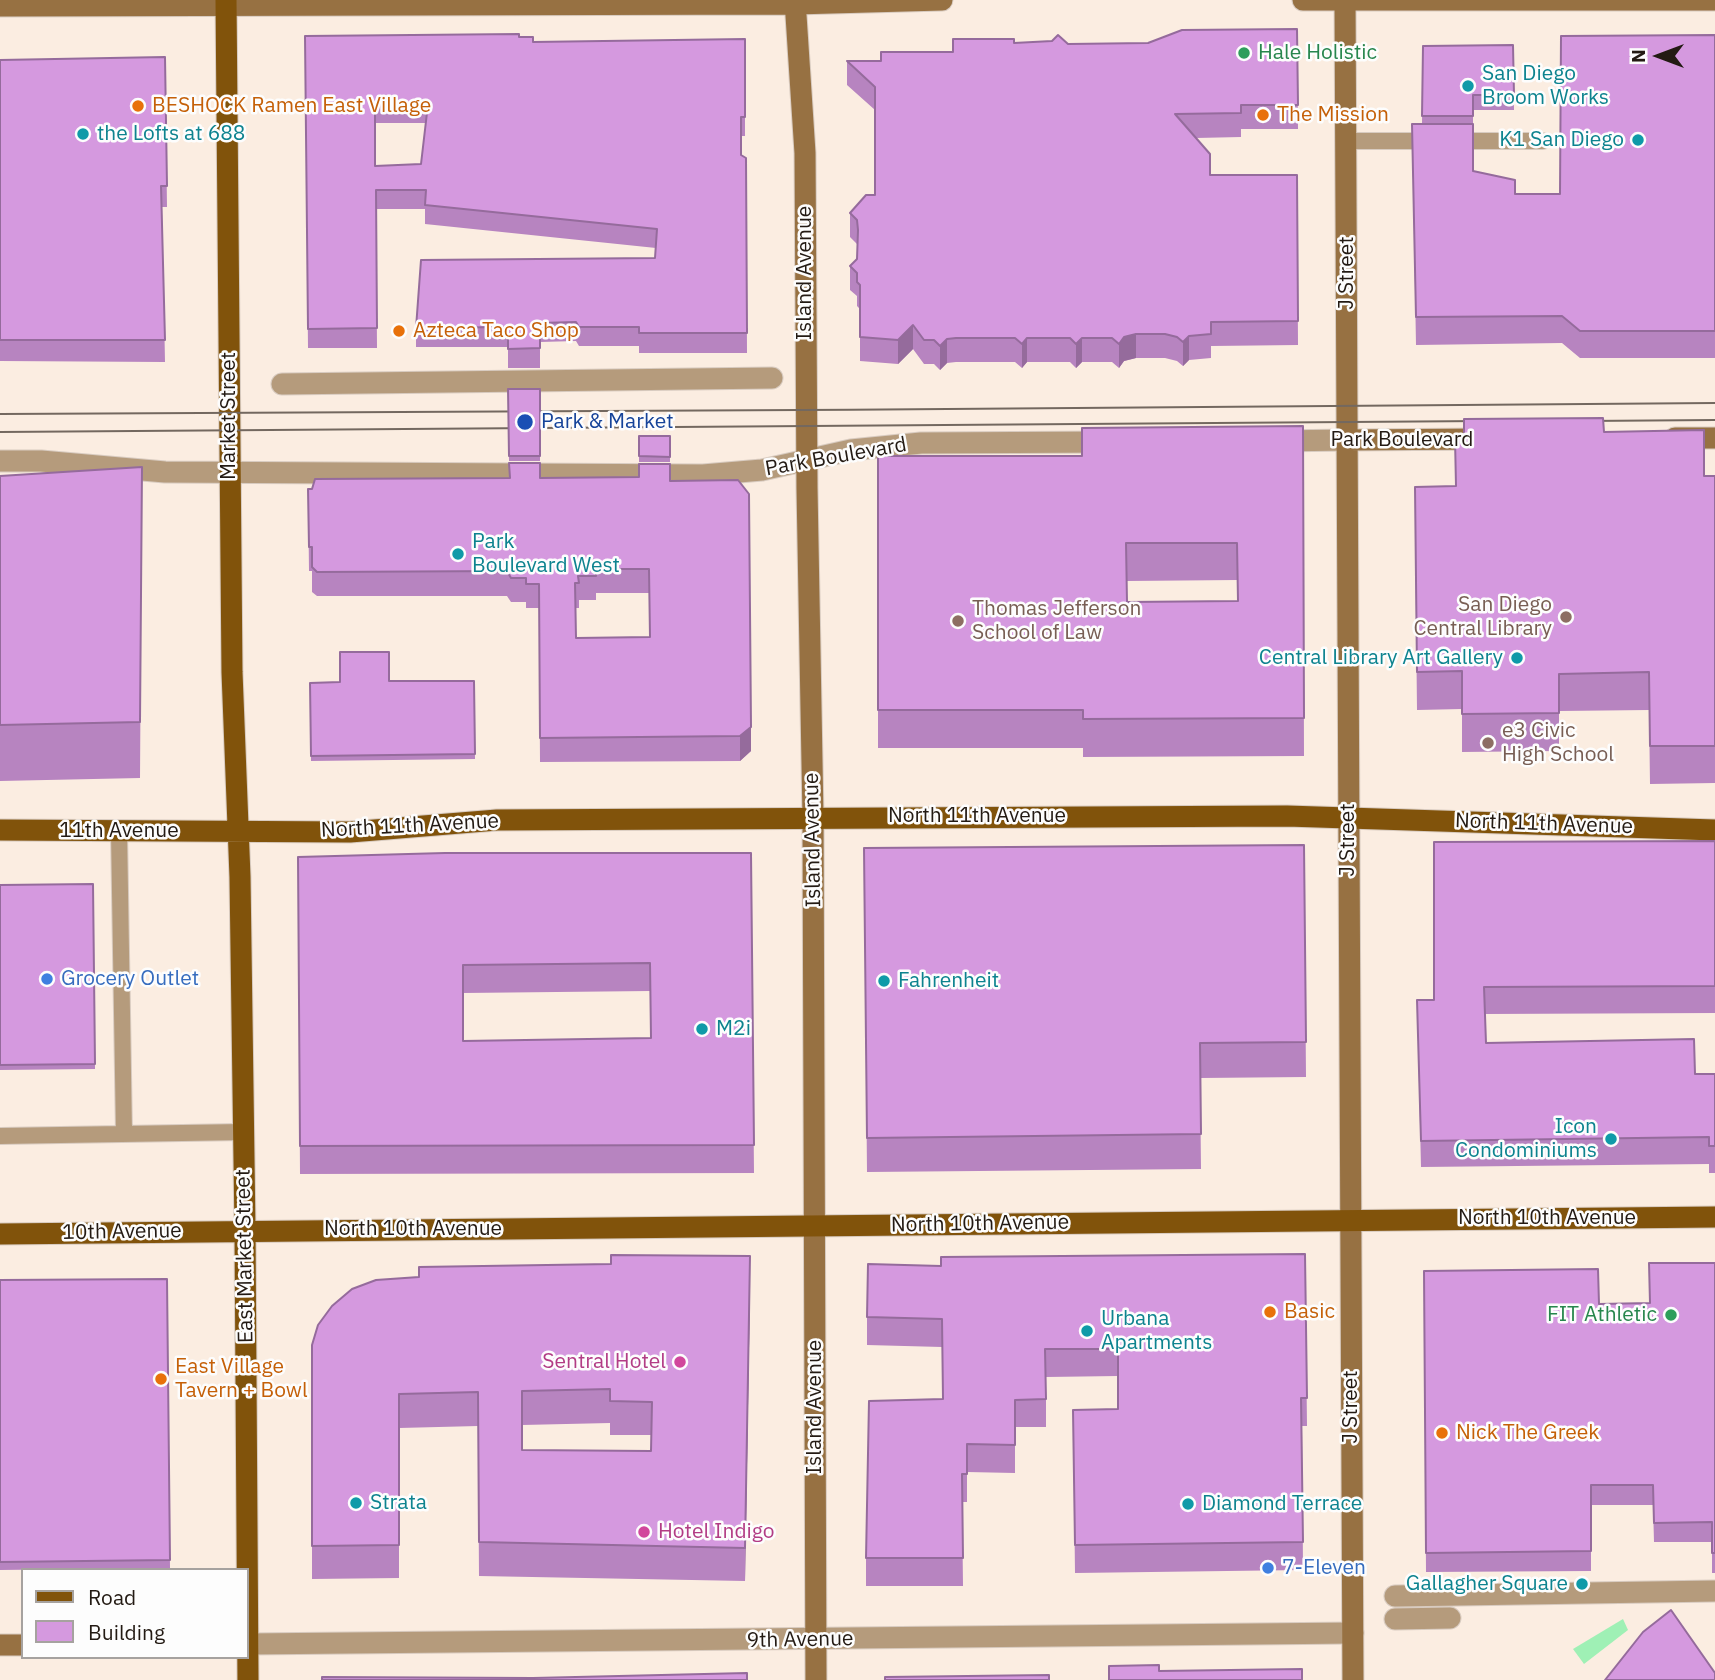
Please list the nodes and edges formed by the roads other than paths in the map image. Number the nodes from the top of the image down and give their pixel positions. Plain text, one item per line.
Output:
1 (942, 0) edge
2 (1303, 0) edge
3 (1715, 0) edge
4 (1345, 1) edge
5 (226, 2) edge
6 (795, 2) edge
7 (0, 6) edge
8 (1346, 141) junction
9 (1543, 141) dead end
10 (772, 378) dead end
11 (282, 384) dead end
12 (1655, 438) edge
13 (1715, 438) edge
14 (1502, 439) edge
15 (1348, 440) junction
16 (1252, 441) edge
17 (1128, 442) edge
18 (809, 460) junction
19 (0, 461) edge
20 (230, 472) junction
21 (813, 817) junction
22 (1348, 817) junction
23 (0, 830) edge
24 (119, 831) junction
25 (239, 831) junction
26 (1715, 831) edge
27 (243, 1132) junction
28 (124, 1134) junction
29 (0, 1136) edge
30 (1715, 1217) edge
31 (1351, 1221) junction
32 (815, 1226) junction
33 (245, 1230) junction
34 (0, 1234) edge
35 (247, 1568) edge
36 (1715, 1591) edge
37 (1395, 1596) dead end
38 (1450, 1618) dead end
39 (1395, 1619) dead end
40 (1353, 1633) junction
41 (816, 1640) junction
42 (248, 1644) edge
43 (0, 1645) edge
44 (21, 1645) edge
45 (247, 1659) edge
46 (248, 1680) edge
47 (816, 1680) edge
48 (1353, 1680) edge

1 - 6 main road
2 - 4 main road
3 - 4 main road
4 - 8 main road, J Street
5 - 6 main road
5 - 7 main road
5 - 20 main road, Market Street
6 - 18 main road, Island Avenue
8 - 9 lane
8 - 15 main road, J Street
10 - 11 street
12 - 13 main road
14 - 15 main road, Park Boulevard
15 - 16 street, Park Boulevard
15 - 22 main road, J Street
17 - 18 street, Park Boulevard
18 - 20 street, Park Boulevard
18 - 21 main road, Island Avenue
19 - 20 street, Park Boulevard
20 - 25 main road, Market Street
21 - 22 main road, North 11th Avenue
21 - 25 main road, North 11th Avenue
21 - 32 main road, Island Avenue
22 - 26 main road, North 11th Avenue
22 - 31 main road, J Street
23 - 24 main road, 11th Avenue
24 - 25 main road, 11th Avenue
24 - 28 lane
25 - 27 main road, East Market Street
27 - 28 lane
27 - 33 main road, East Market Street
28 - 29 lane
30 - 31 main road, North 10th Avenue
31 - 32 main road, North 10th Avenue
31 - 40 main road, J Street
32 - 33 main road, North 10th Avenue
32 - 41 main road, Island Avenue
33 - 34 main road, 10th Avenue
33 - 35 main road, East Market Street
36 - 37 street
38 - 39 street
40 - 41 street, 9th Avenue
40 - 48 main road, J Street
41 - 42 street, 9th Avenue
41 - 47 main road, Island Avenue
43 - 44 main road
45 - 46 main road, East Market Street

